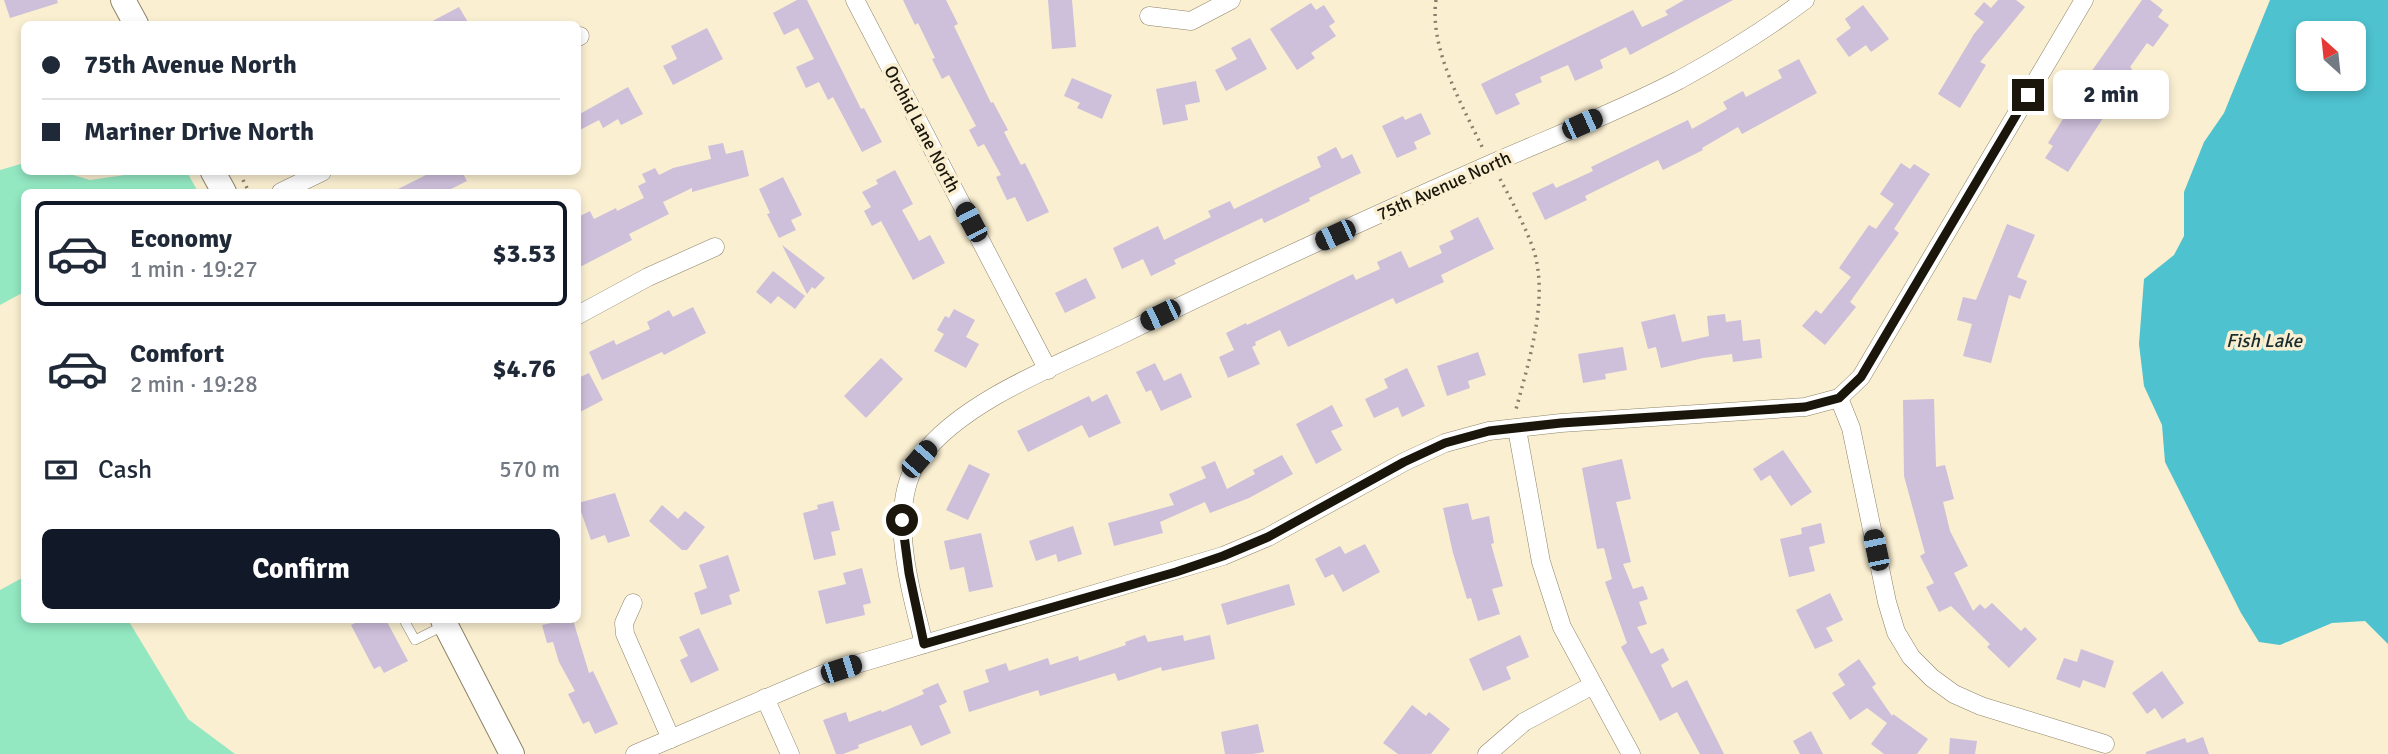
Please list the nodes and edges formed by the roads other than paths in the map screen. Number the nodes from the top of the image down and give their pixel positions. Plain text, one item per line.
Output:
1 (123, 0) edge
2 (855, 0) edge
3 (1231, 0) edge
4 (1805, 0) edge
5 (2084, 0) edge
6 (1149, 16) dead end
7 (134, 21) edge
8 (315, 175) edge
9 (287, 189) edge
10 (715, 247) dead end
11 (581, 313) edge
12 (1048, 370) junction
13 (1839, 398) junction
14 (1517, 429) junction
15 (633, 603) dead end
16 (406, 623) edge
17 (442, 623) edge
18 (445, 623) edge
19 (924, 644) junction
20 (1593, 685) junction
21 (765, 698) junction
22 (671, 739) junction
23 (2105, 744) dead end
24 (512, 754) edge
25 (635, 754) edge
26 (790, 754) edge
27 (1487, 754) edge
28 (1632, 754) edge

1 - 7 street
2 - 12 street, Orchid Lane North
3 - 6 street
4 - 12 street, 75th Avenue North
5 - 13 street
8 - 9 street
10 - 11 street
12 - 19 street, 75th Avenue North
13 - 14 street
13 - 23 street
14 - 19 street
14 - 20 street
15 - 22 street
16 - 17 lane
18 - 24 street
19 - 21 street
20 - 27 street
20 - 28 street
21 - 22 street
21 - 26 street
22 - 25 street

